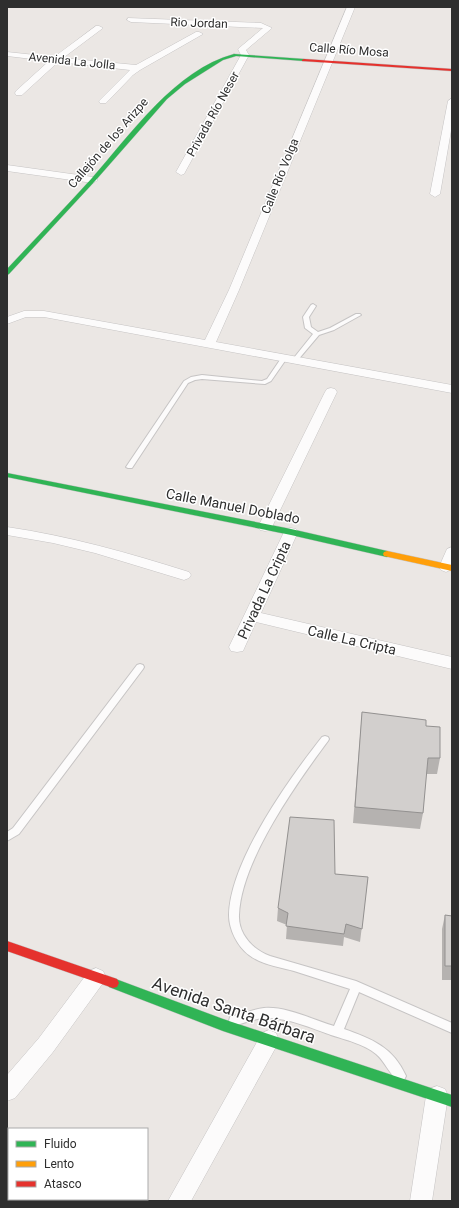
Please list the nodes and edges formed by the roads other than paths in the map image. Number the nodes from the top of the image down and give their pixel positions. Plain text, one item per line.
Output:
1 (351, 7) edge
2 (131, 20) dead end
3 (268, 26) joint
4 (99, 28) dead end
5 (199, 34) dead end
6 (7, 54) edge
7 (245, 55) junction
8 (7, 59) edge
9 (53, 61) junction
10 (329, 61) junction
11 (133, 70) junction
12 (452, 70) edge
13 (19, 93) dead end
14 (103, 101) dead end
15 (452, 101) edge
16 (451, 112) edge
17 (7, 168) edge
18 (181, 172) dead end
19 (93, 180) junction
20 (435, 194) dead end
21 (7, 273) edge
22 (313, 306) dead end
23 (358, 315) dead end
24 (7, 321) edge
25 (317, 334) junction
26 (209, 345) junction
27 (289, 359) junction
28 (452, 389) edge
29 (331, 392) dead end
30 (130, 467) dead end
31 (7, 475) edge
32 (265, 527) junction
33 (7, 531) edge
34 (291, 532) junction
35 (452, 552) edge
36 (449, 568) edge
37 (184, 575) dead end
38 (252, 616) junction
39 (237, 647) dead end
40 (452, 663) edge
41 (140, 666) dead end
42 (325, 739) dead end
43 (7, 837) edge
44 (7, 946) edge
45 (96, 977) junction
46 (356, 986) junction
47 (224, 1025) junction
48 (452, 1028) edge
49 (337, 1032) junction
50 (269, 1040) junction
51 (405, 1086) junction
52 (7, 1091) edge
53 (445, 1099) edge
54 (179, 1201) edge
55 (421, 1201) edge

1 - 10 street, Calle Río Volga
2 - 3 street, Rio Jordan
3 - 7 street, Privada Río Neser
4 - 9 street
5 - 11 street
6 - 9 street, Avenida La Jolla
7 - 10 street, Calle Río Mosa
7 - 18 street, Privada Río Neser
7 - 19 street, Callejón de los Arizpe
8 - 9 street, Avenida La Jolla
9 - 11 street, Avenida La Jolla
9 - 13 street
10 - 12 street, Calle Río Mosa
10 - 26 street, Calle Río Volga
11 - 14 street
15 - 16 street
16 - 20 street
17 - 19 street
19 - 21 street, Callejón de los Arizpe
22 - 25 lane
23 - 25 lane
24 - 26 street
25 - 27 lane
26 - 27 street
27 - 28 street
27 - 30 lane
29 - 32 street
31 - 32 street, Calle Manuel Doblado
32 - 34 street, Calle Manuel Doblado
33 - 37 street
34 - 36 street, Calle Manuel Doblado
34 - 38 street, Privada La Cripta
35 - 36 street
38 - 39 street, Privada La Cripta
38 - 40 street, Calle La Cripta
41 - 43 lane
42 - 46 lane
44 - 45 street, Avenida Santa Bárbara
45 - 47 street, Avenida Santa Bárbara
45 - 52 street
46 - 48 lane
46 - 49 lane
47 - 49 lane
47 - 50 street, Avenida Santa Bárbara
49 - 51 lane
50 - 51 street, Avenida Santa Bárbara
50 - 54 street
51 - 53 street, Avenida Santa Bárbara
53 - 55 street

